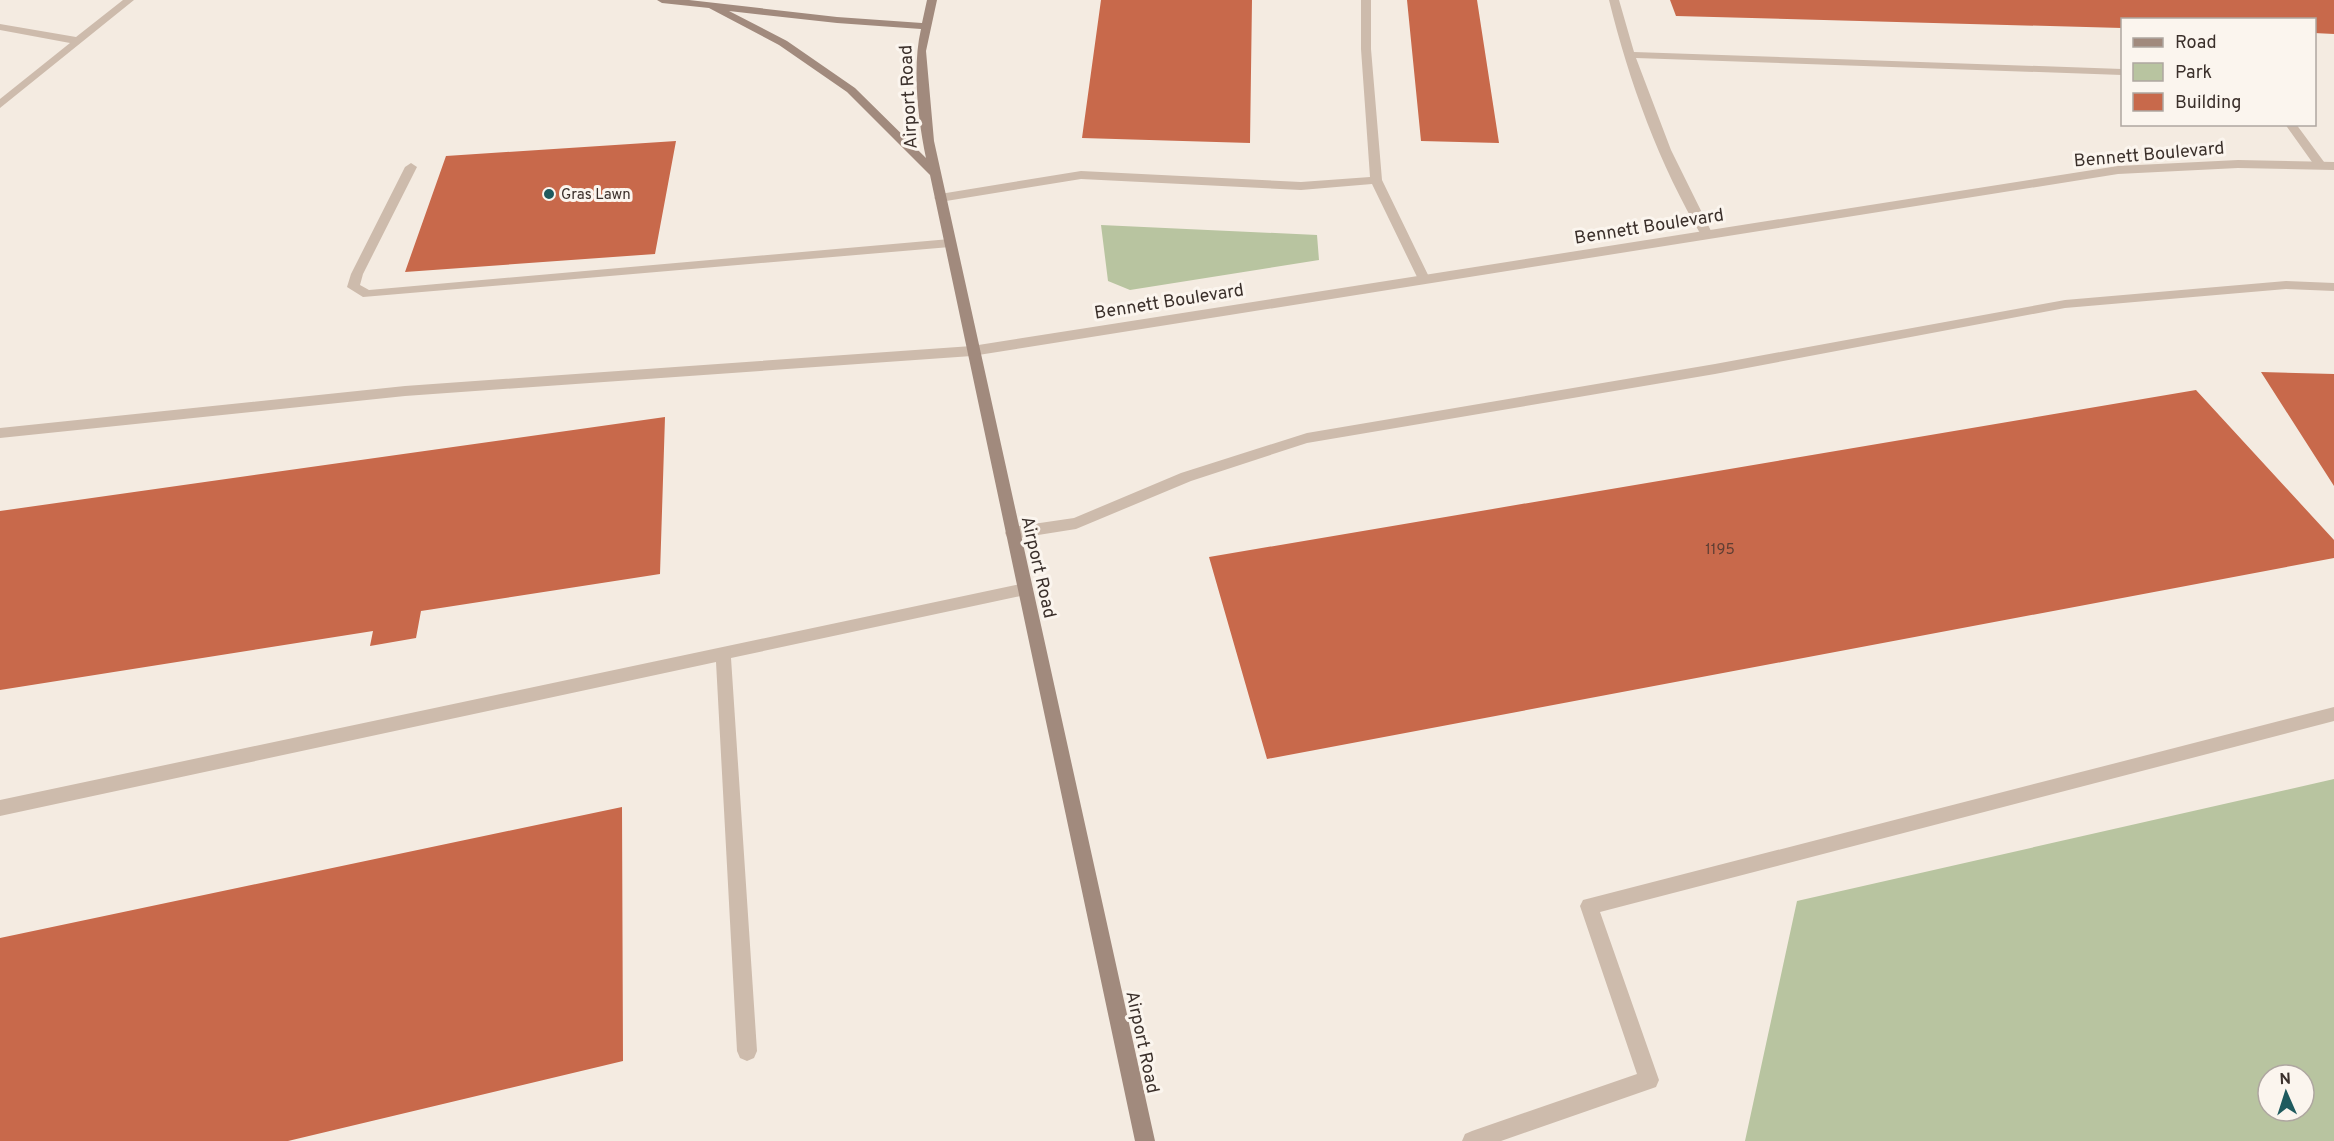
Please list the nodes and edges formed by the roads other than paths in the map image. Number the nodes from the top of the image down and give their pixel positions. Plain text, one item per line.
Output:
1 (129, 0) edge
2 (662, 0) edge
3 (932, 0) edge
4 (1366, 0) edge
5 (1614, 0) edge
6 (712, 6) junction
7 (926, 26) junction
8 (0, 27) edge
9 (78, 41) junction
10 (1628, 55) junction
11 (2121, 72) edge
12 (0, 105) edge
13 (2292, 126) edge
14 (2327, 166) edge
15 (411, 167) dead end
16 (935, 174) junction
17 (1376, 180) junction
18 (940, 198) junction
19 (1707, 235) junction
20 (950, 243) junction
21 (1424, 279) junction
22 (2334, 286) edge
23 (972, 351) junction
24 (0, 433) edge
25 (1012, 533) junction
26 (1025, 590) junction
27 (723, 654) junction
28 (2334, 714) edge
29 (0, 808) edge
30 (747, 1051) dead end
31 (1145, 1141) edge
32 (1472, 1141) edge

1 - 9 street
2 - 6 street
3 - 7 street, Airport Road
4 - 17 street
5 - 10 street
6 - 7 street
6 - 16 street
7 - 16 street, Airport Road
8 - 9 street
9 - 12 street
10 - 11 street
10 - 19 street
13 - 14 street
14 - 19 street, Bennett Boulevard
15 - 20 street
16 - 18 street, Airport Road
17 - 18 street
17 - 21 street
18 - 20 street, Airport Road
19 - 21 street, Bennett Boulevard
20 - 23 street, Airport Road
21 - 23 street, Bennett Boulevard
22 - 25 street
23 - 24 street, Bennett Boulevard
23 - 25 street, Airport Road
25 - 26 street, Airport Road
26 - 27 street
26 - 31 street, Airport Road
27 - 29 street
27 - 30 street
28 - 32 street

